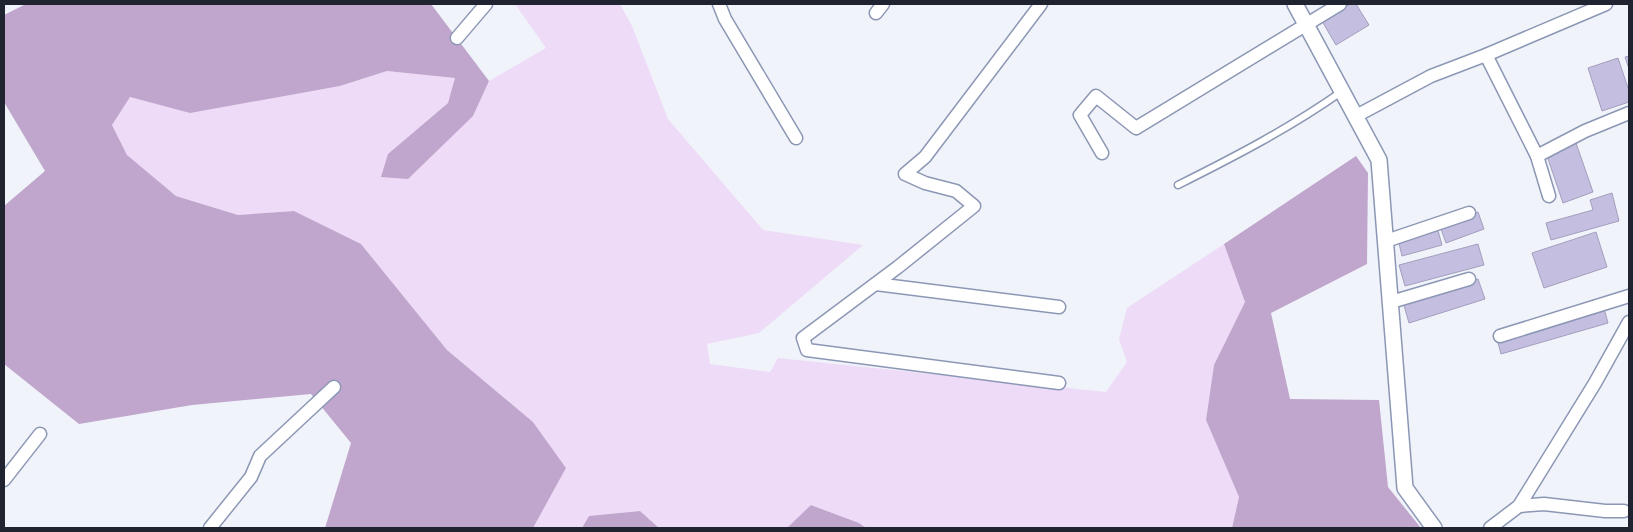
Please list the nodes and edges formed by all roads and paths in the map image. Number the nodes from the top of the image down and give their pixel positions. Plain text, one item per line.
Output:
1 (486, 4) edge
2 (719, 4) edge
3 (1041, 4) edge
4 (1295, 4) edge
5 (1340, 4) edge
6 (1606, 4) edge
7 (1306, 24) junction
8 (457, 38) dead end
9 (1486, 55) junction
10 (1342, 92) junction
11 (1629, 113) edge
12 (1356, 116) junction
13 (796, 138) dead end
14 (1102, 153) dead end
15 (1537, 156) junction
16 (1178, 185) dead end
17 (1549, 196) dead end
18 (1469, 213) dead end
19 (1386, 242) junction
20 (1469, 279) dead end
21 (876, 284) junction
22 (1629, 296) edge
23 (1390, 302) junction
24 (1059, 307) dead end
25 (1629, 322) edge
26 (1500, 336) dead end
27 (1059, 383) dead end
28 (334, 387) dead end
29 (40, 434) dead end
30 (4, 480) edge
31 (1518, 506) junction
32 (1624, 511) dead end
33 (210, 528) edge
34 (1434, 528) edge
35 (1490, 528) edge

1 - 8 street
2 - 13 street
3 - 21 street
4 - 7 street
5 - 7 street
6 - 9 street
7 - 10 street
7 - 14 street
9 - 12 street
9 - 15 street
10 - 12 street
10 - 16 lane
11 - 15 street
12 - 19 street
15 - 17 street
18 - 19 street
19 - 23 street
20 - 23 street
21 - 24 street
21 - 27 street
22 - 26 street
23 - 34 street
25 - 31 street
28 - 33 street
29 - 30 street
31 - 32 street
31 - 35 street

